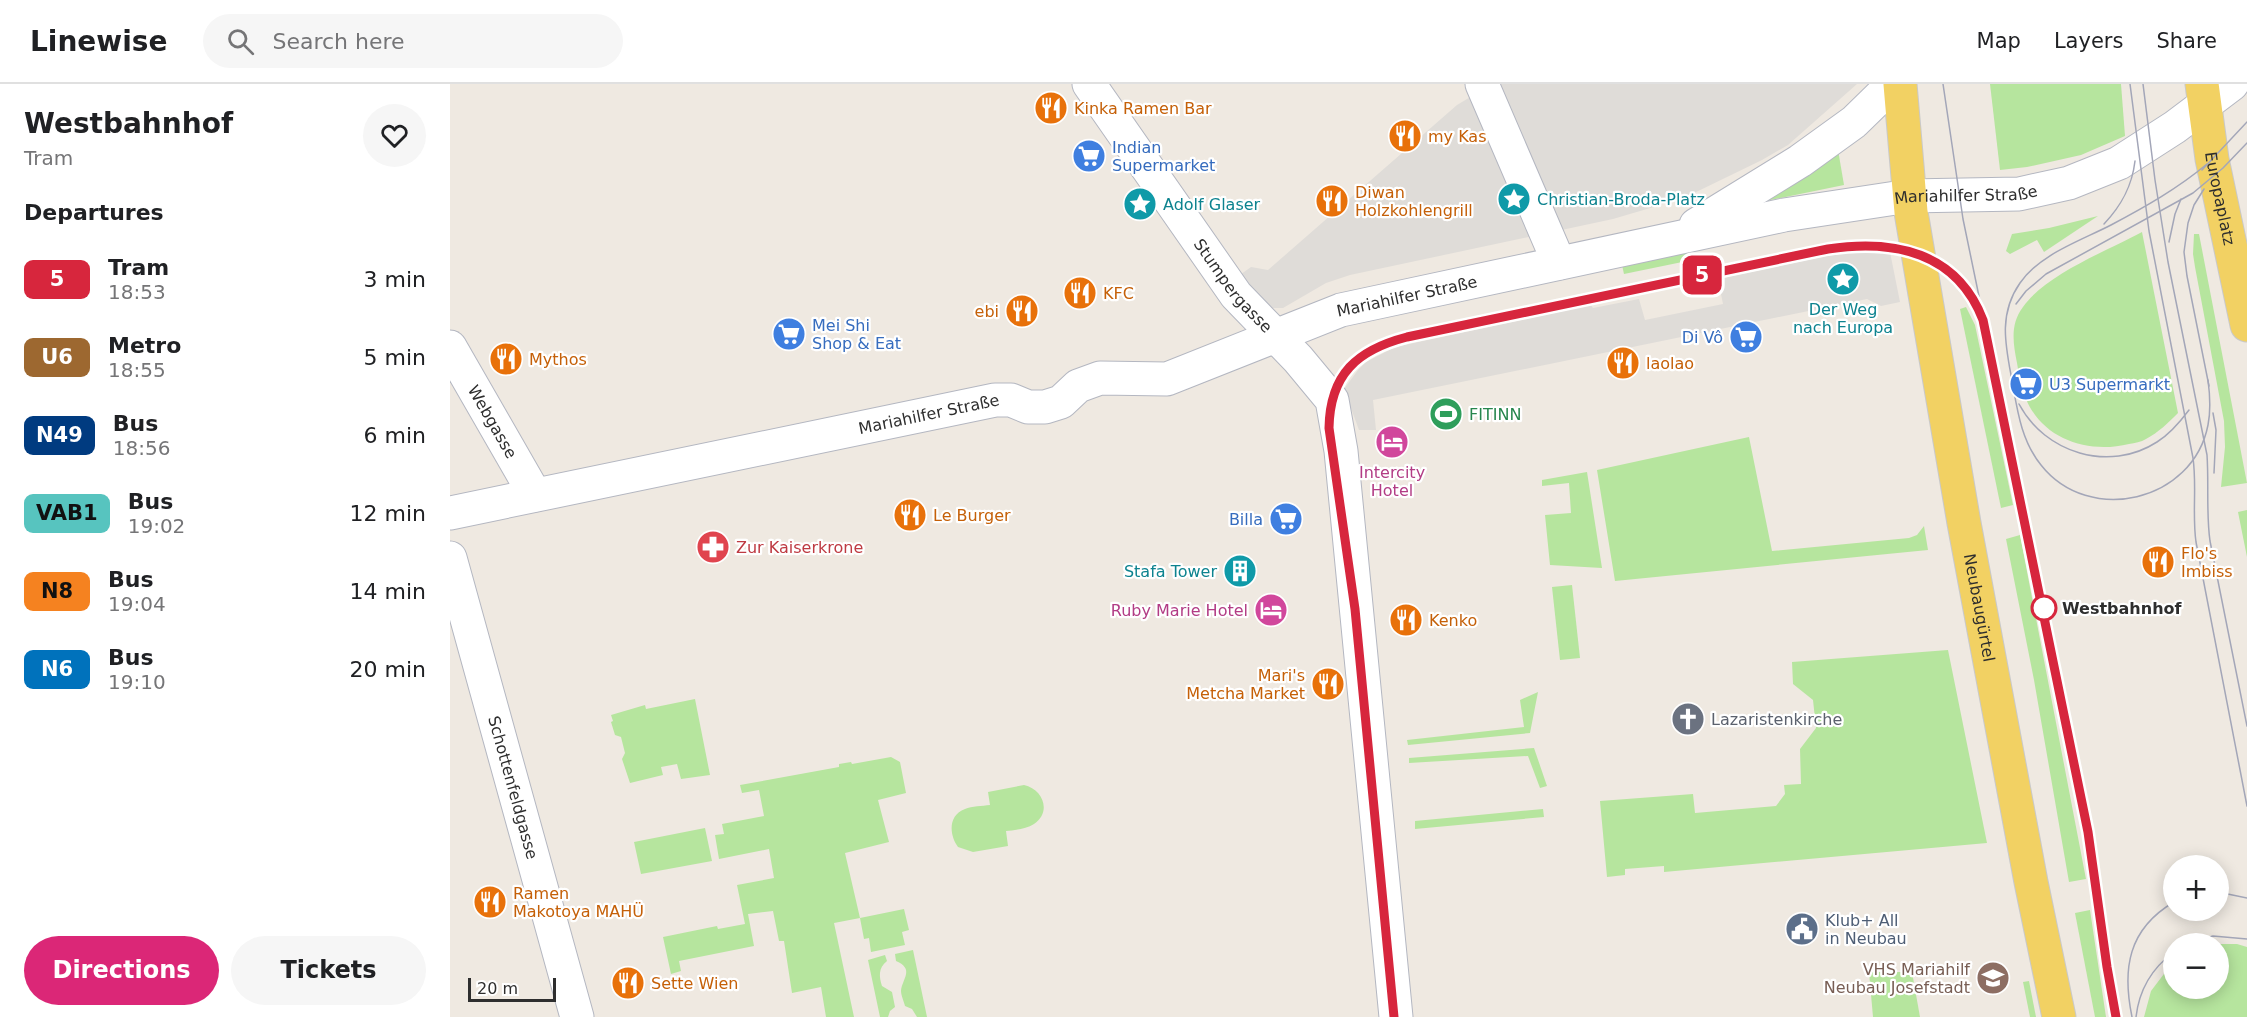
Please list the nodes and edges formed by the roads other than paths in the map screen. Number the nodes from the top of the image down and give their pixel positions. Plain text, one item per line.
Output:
1 (1089, 84) edge
2 (1482, 84) edge
3 (1893, 84) edge
4 (1899, 84) edge
5 (2232, 84) edge
6 (2204, 94) edge
7 (1909, 196) junction
8 (1674, 239) junction
9 (1559, 263) junction
10 (2247, 324) edge
11 (1275, 338) junction
12 (450, 346) edge
13 (535, 495) junction
14 (450, 513) edge
15 (450, 558) edge
16 (577, 1017) edge
17 (1396, 1017) edge
18 (2059, 1017) edge

1 - 11 street, Stumpergasse
2 - 9 street
3 - 8 street, Mariahilfer Straße
4 - 7 main road, Neubaugürtel
5 - 6 street, Mariahilfer Straße
6 - 7 street, Mariahilfer Straße
6 - 10 main road, Europaplatz
7 - 8 street, Mariahilfer Straße
7 - 18 main road, Neubaugürtel
8 - 9 street, Mariahilfer Straße
9 - 11 street, Mariahilfer Straße
11 - 13 street, Mariahilfer Straße
11 - 17 street, Stumpergasse
12 - 13 street, Webgasse
13 - 14 street, Mariahilfer Straße
15 - 16 street, Schottenfeldgasse

